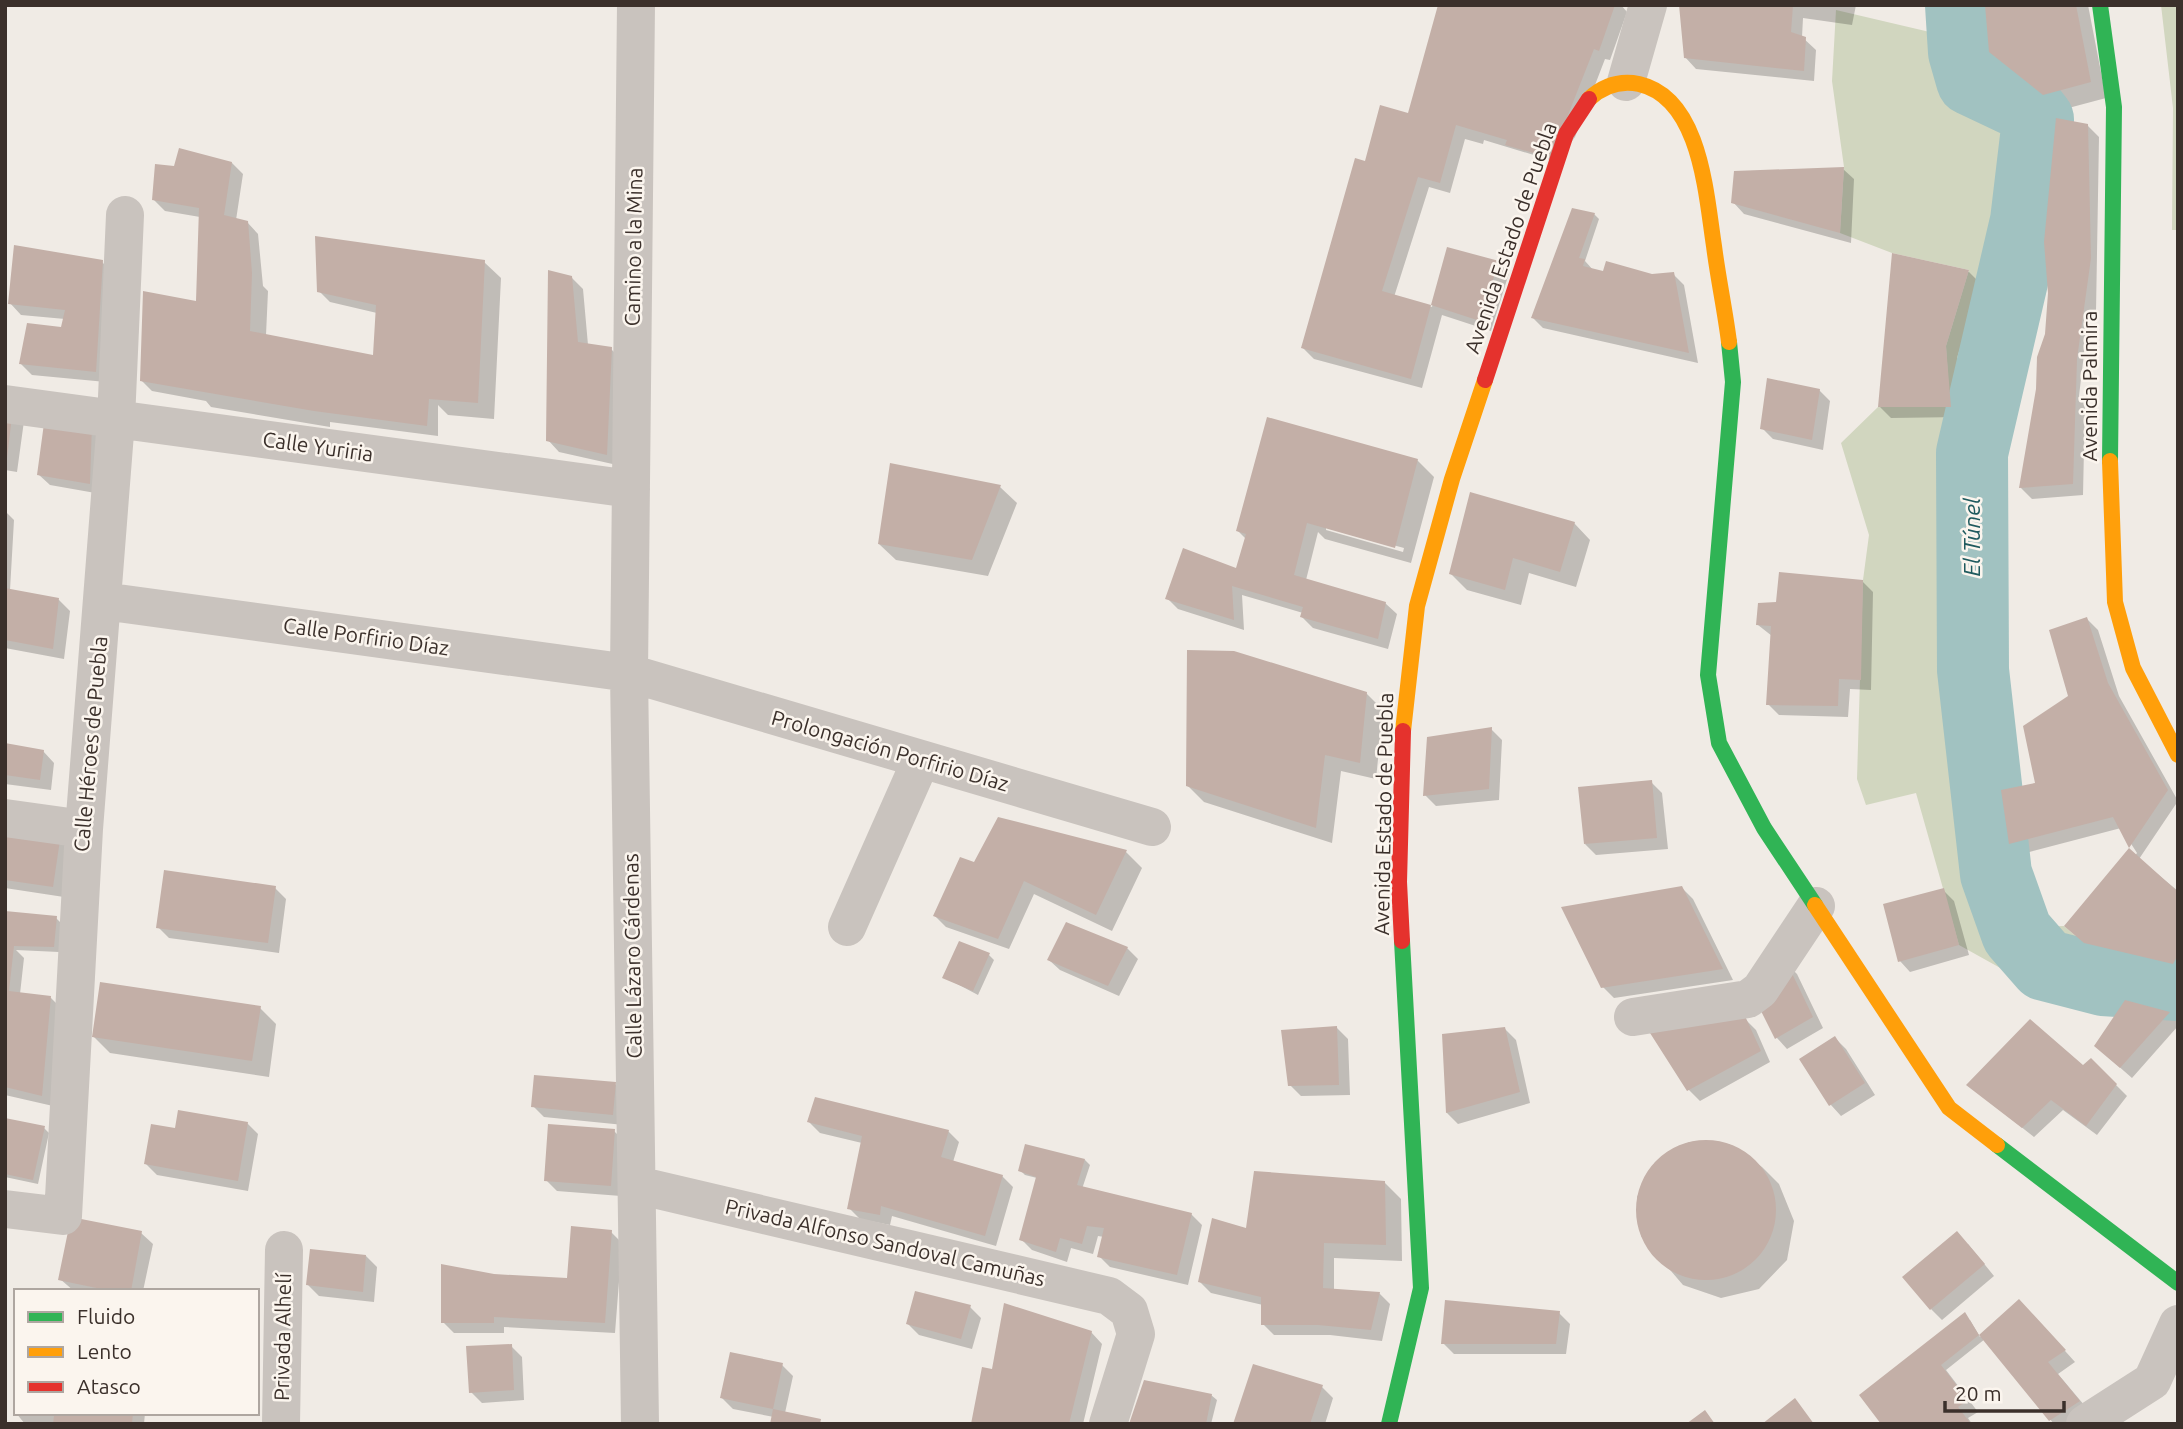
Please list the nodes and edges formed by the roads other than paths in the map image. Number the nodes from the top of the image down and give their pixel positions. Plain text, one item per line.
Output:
1 (636, 5) edge
2 (1648, 5) edge
3 (2100, 5) edge
4 (1626, 82) junction
5 (125, 215) dead end
6 (5, 404) edge
7 (116, 420) junction
8 (631, 489) junction
9 (103, 601) junction
10 (629, 673) junction
11 (2178, 755) edge
12 (921, 760) junction
13 (5, 818) edge
14 (1152, 827) dead end
15 (83, 829) junction
16 (1816, 906) junction
17 (847, 927) dead end
18 (1633, 1017) dead end
19 (637, 1185) junction
20 (5, 1209) edge
21 (284, 1250) dead end
22 (2178, 1283) edge
23 (2178, 1324) edge
24 (281, 1424) edge
25 (640, 1424) edge
26 (1108, 1424) edge
27 (1389, 1424) edge
28 (2085, 1424) edge

1 - 8 street, Camino a la Mina
2 - 4 street
3 - 11 street, Avenida Palmira
4 - 16 street
4 - 27 street, Avenida Estado de Puebla
5 - 7 street, Calle Héroes de Puebla
6 - 7 street, Calle Yuriria
7 - 8 street, Calle Yuriria
7 - 9 street, Calle Héroes de Puebla
8 - 10 street, Calle Lázaro Cárdenas
9 - 10 street, Calle Porfirio Díaz
9 - 15 street, Calle Héroes de Puebla
10 - 12 street, Prolongación Porfirio Díaz
10 - 19 street, Calle Lázaro Cárdenas
12 - 14 street, Prolongación Porfirio Díaz
12 - 17 street
13 - 15 street
15 - 20 street, Calle Héroes de Puebla
16 - 18 street
16 - 22 street
19 - 25 street, Calle Lázaro Cárdenas
19 - 26 street, Privada Alfonso Sandoval Camuñas
21 - 24 street, Privada Alhelí
23 - 28 street

